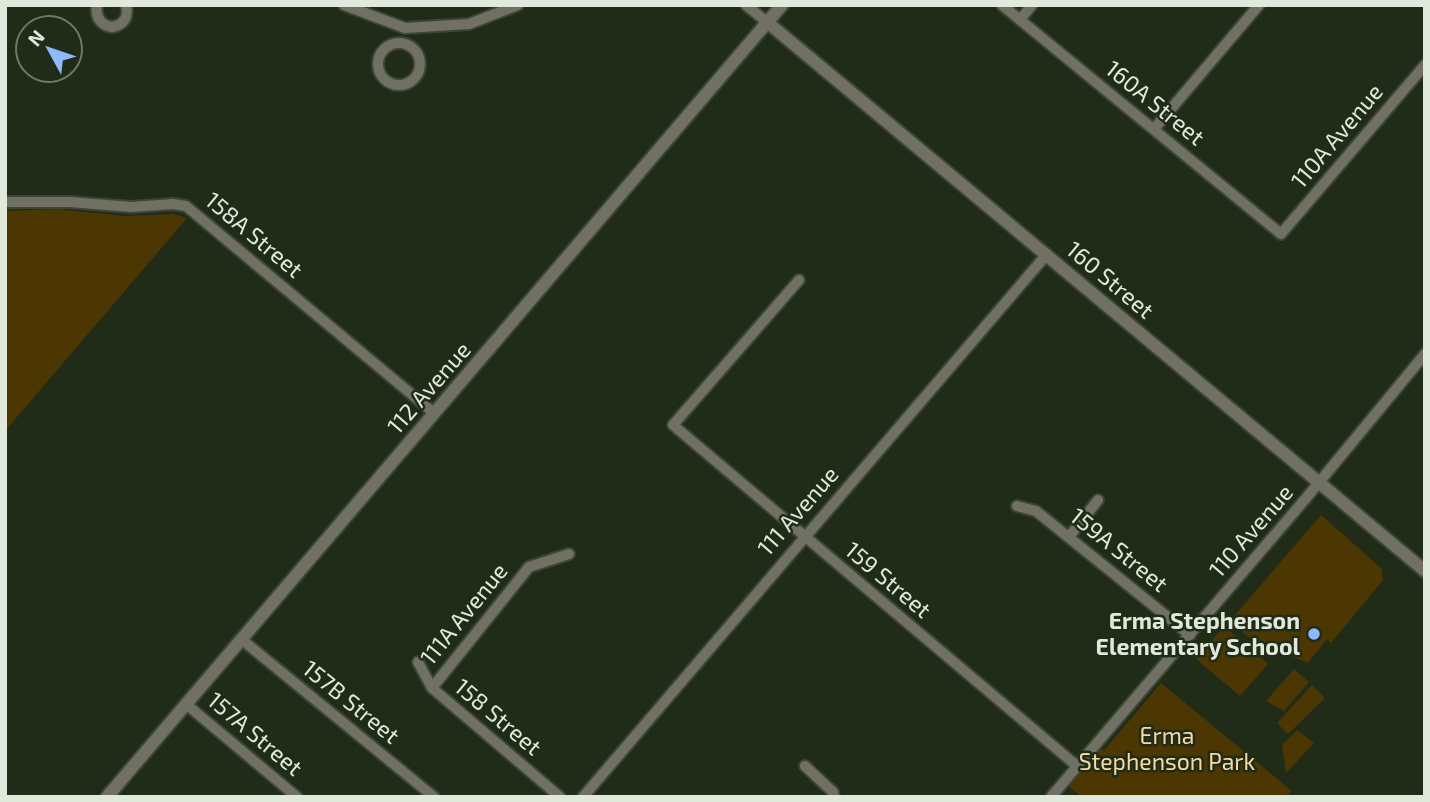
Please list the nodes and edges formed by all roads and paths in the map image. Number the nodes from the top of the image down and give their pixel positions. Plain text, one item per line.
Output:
1 (97, 5) edge
2 (126, 5) edge
3 (344, 5) edge
4 (518, 5) edge
5 (746, 5) edge
6 (782, 5) edge
7 (1002, 5) edge
8 (1032, 5) edge
9 (1259, 5) edge
10 (1020, 20) junction
11 (767, 22) junction
12 (405, 28) junction
13 (400, 44) dead end
14 (1425, 65) edge
15 (1154, 129) junction
16 (5, 202) edge
17 (1281, 234) joint
18 (1046, 254) junction
19 (799, 281) dead end
20 (1425, 354) edge
21 (434, 414) junction
22 (1318, 483) junction
23 (1098, 500) dead end
24 (1017, 506) dead end
25 (804, 537) junction
26 (1069, 537) junction
27 (569, 554) dead end
28 (1425, 571) edge
29 (1190, 635) junction
30 (242, 639) junction
31 (418, 662) dead end
32 (432, 688) junction
33 (186, 704) junction
34 (805, 766) dead end
35 (1077, 766) junction
36 (107, 797) edge
37 (297, 797) edge
38 (434, 797) edge
39 (560, 797) edge
40 (583, 797) edge
41 (834, 797) edge
42 (1051, 797) edge

1 - 2 street
3 - 12 street
4 - 12 street
5 - 11 street
6 - 11 street, 112 Avenue
7 - 10 street, 160A Street
8 - 10 street
9 - 15 street
10 - 15 street, 160A Street
11 - 18 street, 160 Street
11 - 21 street, 112 Avenue
12 - 13 street
14 - 17 street, 110A Avenue
15 - 17 street, 160A Street
16 - 21 street, 158A Street
18 - 22 street, 160 Street
18 - 25 street, 111 Avenue
19 - 25 street, 159 Street
20 - 22 street, 110 Avenue
21 - 30 street, 112 Avenue
22 - 28 street, 160 Street
22 - 29 street, 110 Avenue
23 - 26 street
24 - 26 street, 159A Street
25 - 35 street, 159 Street
25 - 40 street, 111 Avenue
26 - 29 street, 159A Street
27 - 32 street, 111A Avenue
29 - 35 street, 110 Avenue
30 - 33 street, 112 Avenue
30 - 38 street, 157B Street
31 - 32 street, 158 Street
32 - 39 street, 158 Street
33 - 36 street, 112 Avenue
33 - 37 street, 157A Street
34 - 41 street
35 - 42 street, 110 Avenue

